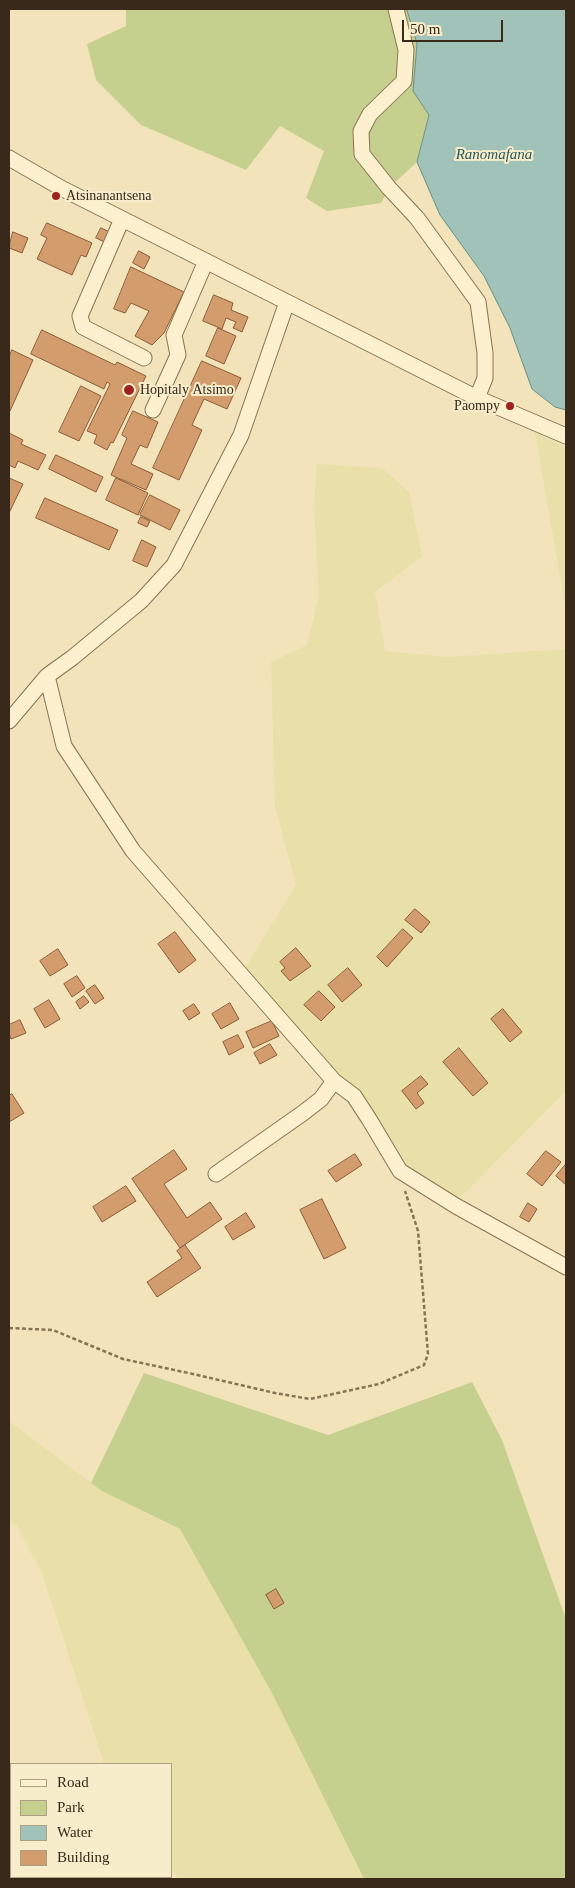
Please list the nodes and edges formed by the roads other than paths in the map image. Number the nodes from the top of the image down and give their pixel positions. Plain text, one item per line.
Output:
1 (396, 9) edge
2 (9, 158) edge
3 (122, 219) junction
4 (206, 261) junction
5 (287, 302) junction
6 (144, 358) dead end
7 (477, 398) junction
8 (153, 410) dead end
9 (566, 436) edge
10 (47, 676) junction
11 (9, 721) edge
12 (334, 1081) junction
13 (216, 1174) dead end
14 (566, 1267) edge

1 - 7 street
2 - 3 street
3 - 4 street
3 - 6 street
4 - 5 street
4 - 8 street
5 - 7 street
5 - 10 street
7 - 9 street
10 - 11 street
10 - 12 street
12 - 13 street
12 - 14 street

